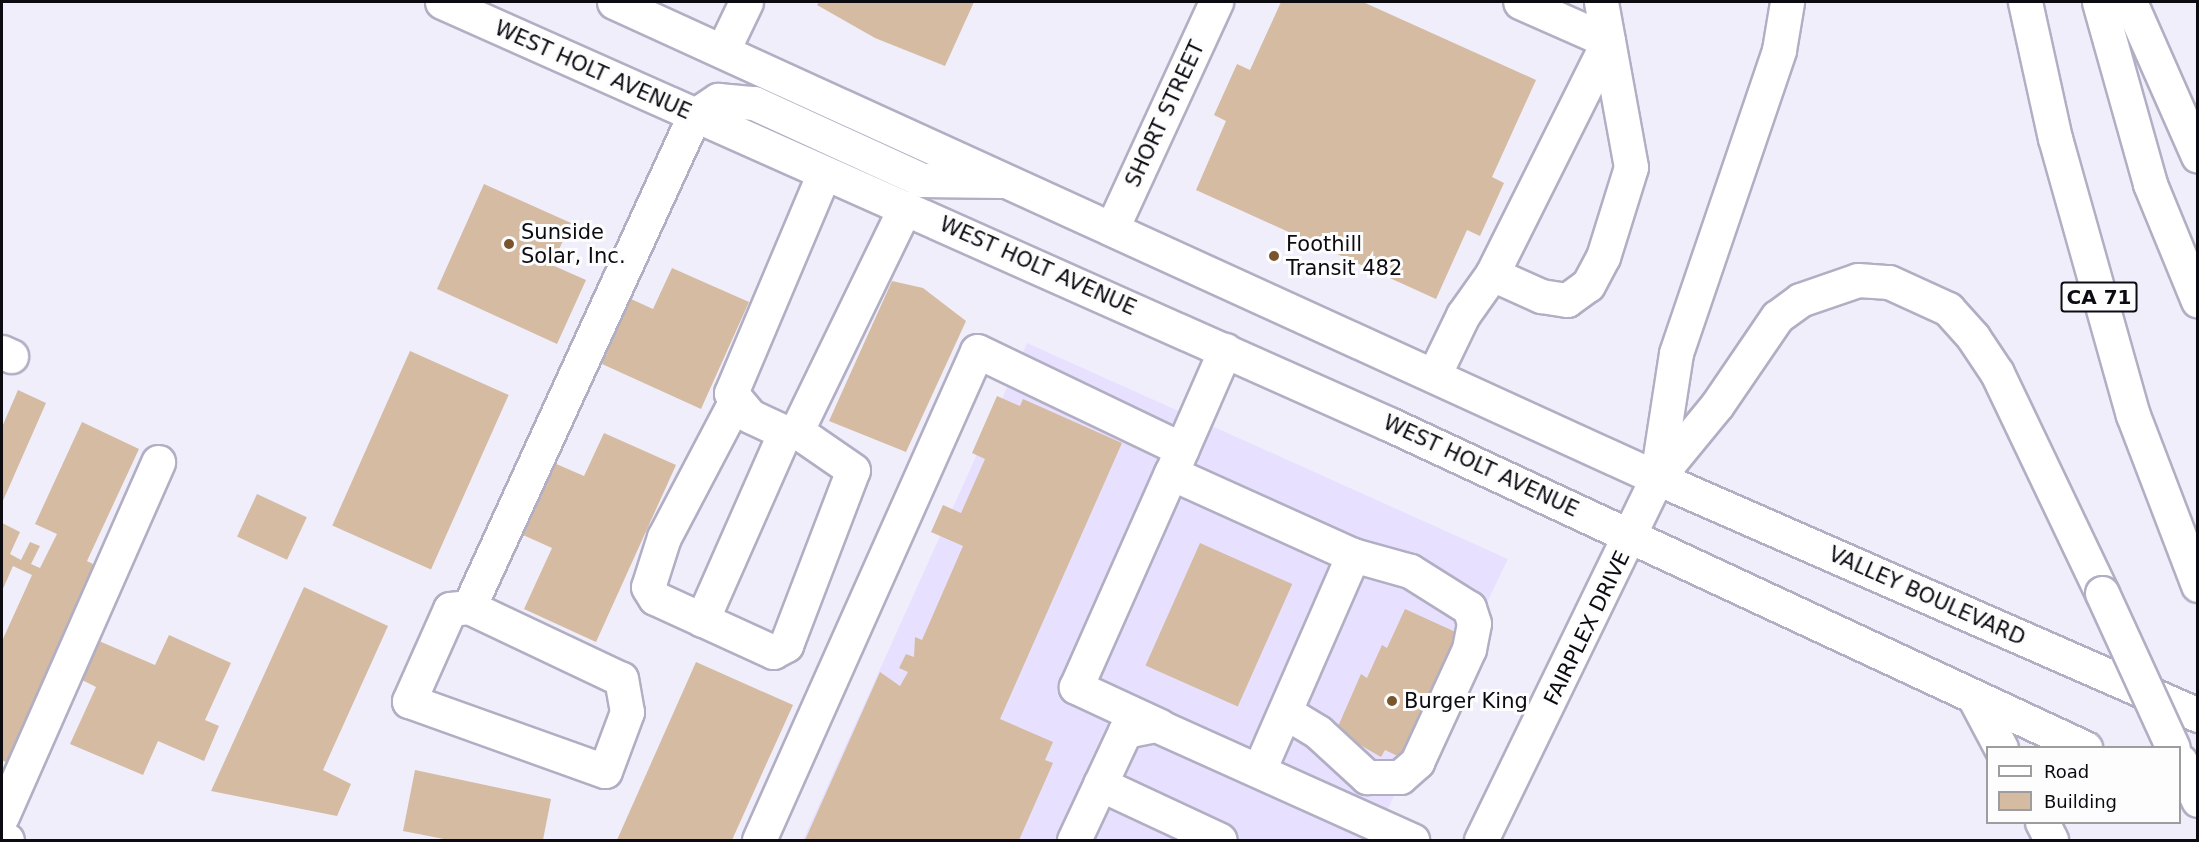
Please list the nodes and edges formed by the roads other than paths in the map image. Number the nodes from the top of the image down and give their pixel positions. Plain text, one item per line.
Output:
1 (442, 2) edge
2 (614, 2) edge
3 (746, 2) edge
4 (1216, 2) edge
5 (1520, 2) edge
6 (1601, 2) edge
7 (1787, 2) edge
8 (2025, 2) edge
9 (2099, 2) edge
10 (2130, 2) edge
11 (1608, 40) junction
12 (723, 50) junction
13 (694, 116) junction
14 (2198, 156) edge
15 (824, 173) junction
16 (1014, 182) junction
17 (905, 208) junction
18 (1113, 226) junction
19 (1492, 274) junction
20 (2198, 301) edge
21 (1225, 350) junction
22 (1434, 375) junction
23 (735, 402) junction
24 (790, 431) junction
25 (1177, 461) junction
26 (158, 462) dead end
27 (1657, 478) junction
28 (1632, 535) junction
29 (1353, 555) junction
30 (2198, 585) edge
31 (469, 607) junction
32 (702, 620) junction
33 (1975, 699) junction
34 (1285, 712) junction
35 (2198, 715) edge
36 (1160, 726) junction
37 (2000, 746) edge
38 (2083, 746) edge
39 (2173, 746) edge
40 (2181, 763) edge
41 (1259, 770) junction
42 (1100, 784) junction
43 (2181, 790) edge
44 (2198, 799) edge
45 (2, 816) edge
46 (2043, 824) edge
47 (2, 839) edge
48 (7, 840) edge
49 (759, 840) edge
50 (1074, 840) edge
51 (1220, 840) edge
52 (1412, 840) edge
53 (1481, 840) edge
54 (2051, 840) edge

1 - 13 main road, WEST HOLT AVENUE
2 - 12 main road
3 - 12 main road
4 - 18 main road, SHORT STREET
5 - 11 main road
6 - 11 main road
7 - 27 main road
8 - 30 main road, CA 71
9 - 20 main road
10 - 14 main road
11 - 19 main road
11 - 19 main road
12 - 16 main road
13 - 15 main road, WEST HOLT AVENUE
13 - 16 main road
13 - 31 main road
15 - 17 main road, WEST HOLT AVENUE
15 - 23 main road
16 - 18 main road
17 - 21 main road, WEST HOLT AVENUE
17 - 24 main road
18 - 22 main road
19 - 22 main road
21 - 25 main road
21 - 28 main road, WEST HOLT AVENUE
22 - 27 main road
23 - 24 main road
23 - 32 main road
24 - 32 main road
24 - 32 main road
25 - 29 main road
25 - 36 main road
25 - 49 main road
26 - 45 main road
27 - 28 main road, FAIRPLEX DRIVE
27 - 35 main road, VALLEY BOULEVARD
27 - 39 main road, bridge
28 - 33 main road
28 - 53 main road, FAIRPLEX DRIVE
29 - 34 main road
29 - 34 main road
31 - 31 main road
33 - 37 main road
33 - 38 main road
34 - 41 main road
36 - 41 main road
36 - 42 main road
40 - 44 main road, bridge
41 - 52 main road
42 - 50 main road
42 - 51 main road
43 - 44 main road
46 - 54 main road
47 - 48 main road

